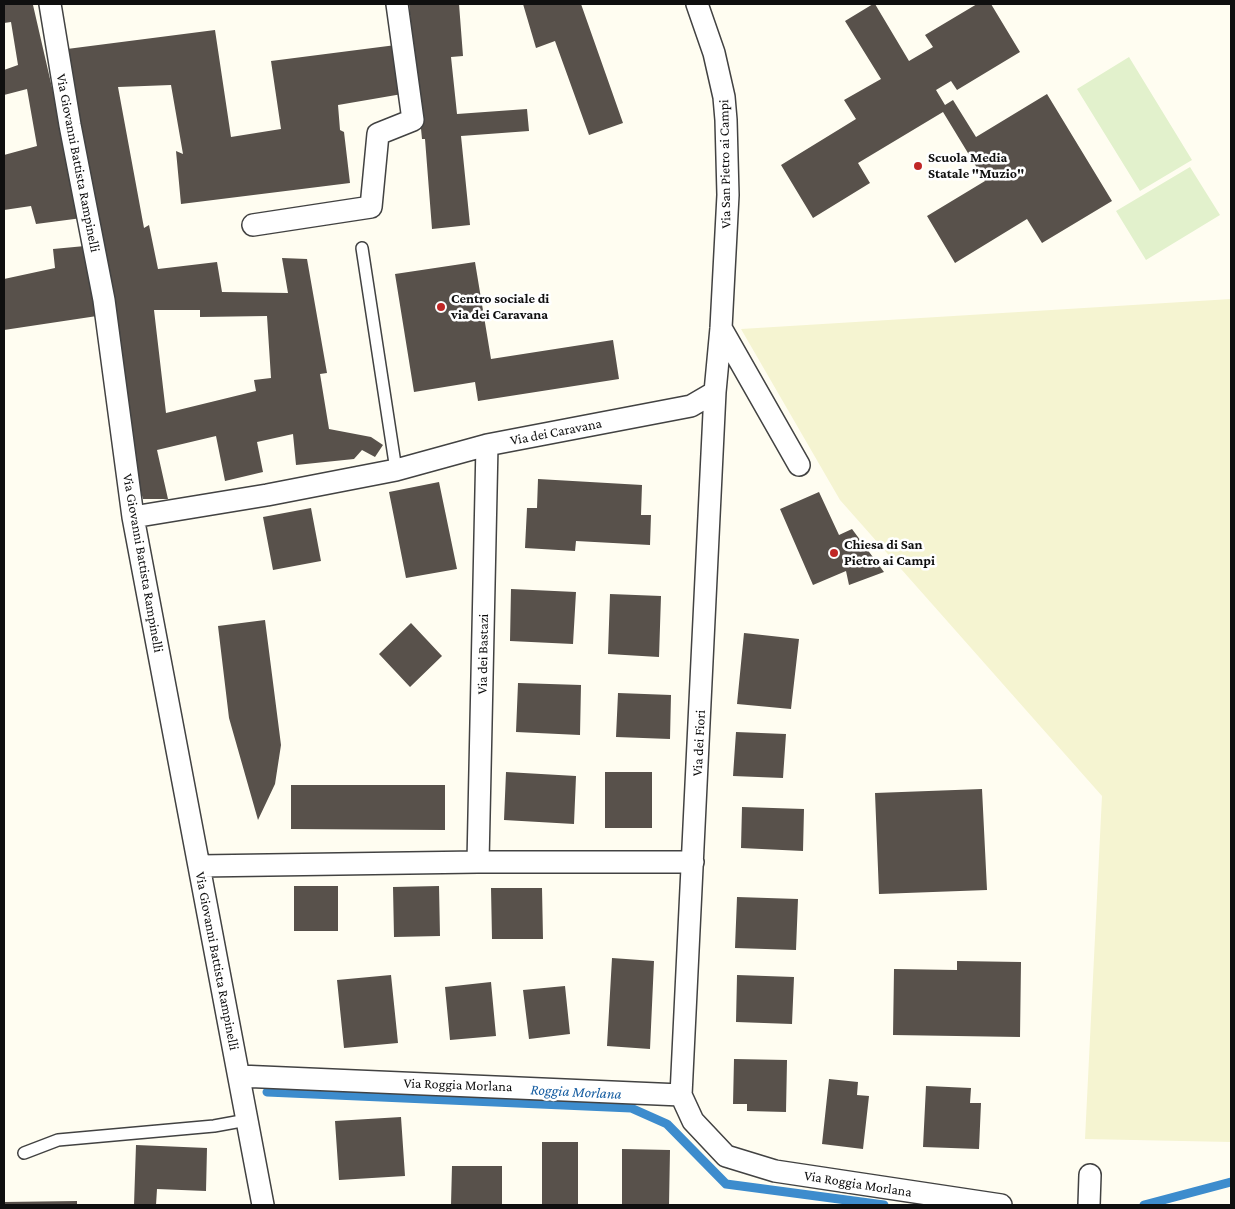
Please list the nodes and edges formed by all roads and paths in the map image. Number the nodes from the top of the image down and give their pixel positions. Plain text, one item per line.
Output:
1 (50, 4) edge
2 (397, 4) edge
3 (697, 4) edge
4 (253, 225) dead end
5 (362, 248) dead end
6 (721, 328) junction
7 (715, 392) junction
8 (487, 445) junction
9 (799, 465) dead end
10 (396, 470) junction
11 (133, 517) junction
12 (478, 862) junction
13 (693, 862) junction
14 (198, 866) junction
15 (239, 1076) junction
16 (681, 1095) junction
17 (247, 1120) junction
18 (24, 1153) dead end
19 (1090, 1175) dead end
20 (263, 1205) edge
21 (1001, 1205) edge
22 (1089, 1205) edge

1 - 11 street, Via Giovanni Battista Rampinelli
2 - 4 street
3 - 6 street, Via San Pietro ai Campi
5 - 10 lane
6 - 7 street, Via San Pietro ai Campi
6 - 9 street
7 - 8 street, Via dei Caravana
7 - 13 street, Via dei Fiori
8 - 10 street, Via dei Caravana
8 - 12 street, Via dei Bastazi
10 - 11 street, Via dei Caravana
11 - 14 street, Via Giovanni Battista Rampinelli
12 - 13 street
12 - 14 street
13 - 16 street, Via dei Fiori
14 - 15 street, Via Giovanni Battista Rampinelli
15 - 16 street, Via Roggia Morlana
15 - 17 street, Via Giovanni Battista Rampinelli
16 - 21 street, Via Roggia Morlana
17 - 18 lane
17 - 20 street, Via Giovanni Battista Rampinelli
19 - 22 street

